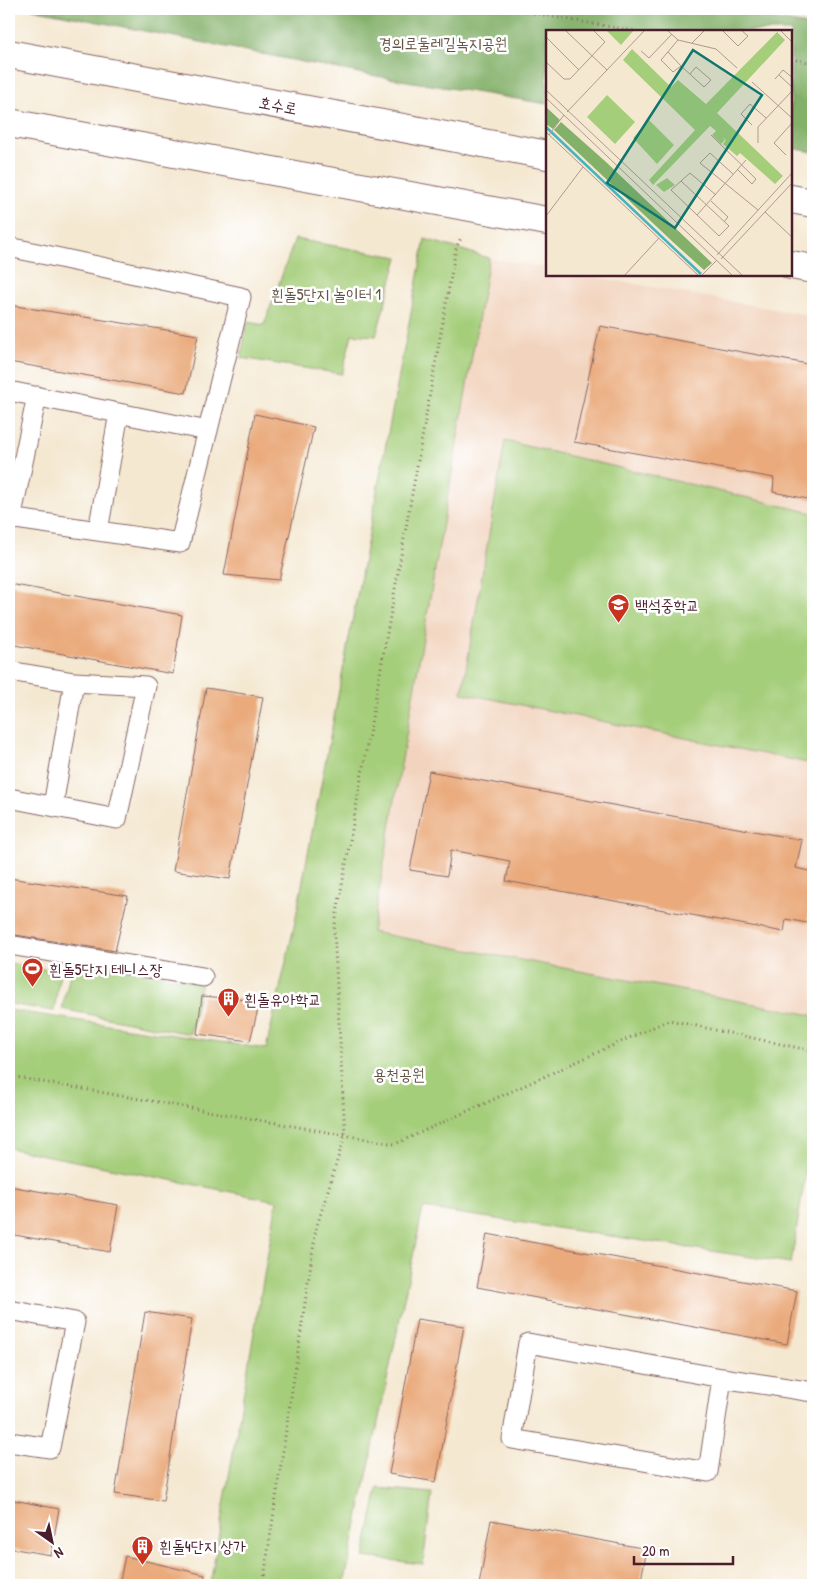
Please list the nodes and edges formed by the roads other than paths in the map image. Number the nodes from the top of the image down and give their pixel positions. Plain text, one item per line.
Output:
1 (9, 54) edge
2 (9, 123) edge
3 (546, 155) edge
4 (792, 199) edge
5 (813, 204) edge
6 (546, 221) edge
7 (9, 248) edge
8 (792, 265) edge
9 (813, 269) edge
10 (9, 391) edge
11 (37, 396) junction
12 (119, 413) junction
13 (208, 431) junction
14 (10, 519) edge
15 (98, 531) junction
16 (9, 671) edge
17 (74, 682) junction
18 (9, 798) edge
19 (53, 806) junction
20 (9, 945) edge
21 (203, 977) dead end
22 (9, 1310) edge
23 (722, 1378) junction
24 (813, 1392) edge
25 (9, 1442) edge

1 - 3 main road, 호수로
2 - 6 main road
4 - 5 main road
7 - 13 lane
8 - 9 main road
10 - 11 lane
11 - 12 lane
11 - 14 lane
12 - 13 lane
12 - 15 lane
13 - 15 lane
14 - 15 lane
16 - 17 lane
17 - 19 lane
17 - 19 lane
18 - 19 lane
20 - 21 lane
22 - 25 lane
23 - 23 lane
23 - 24 lane

